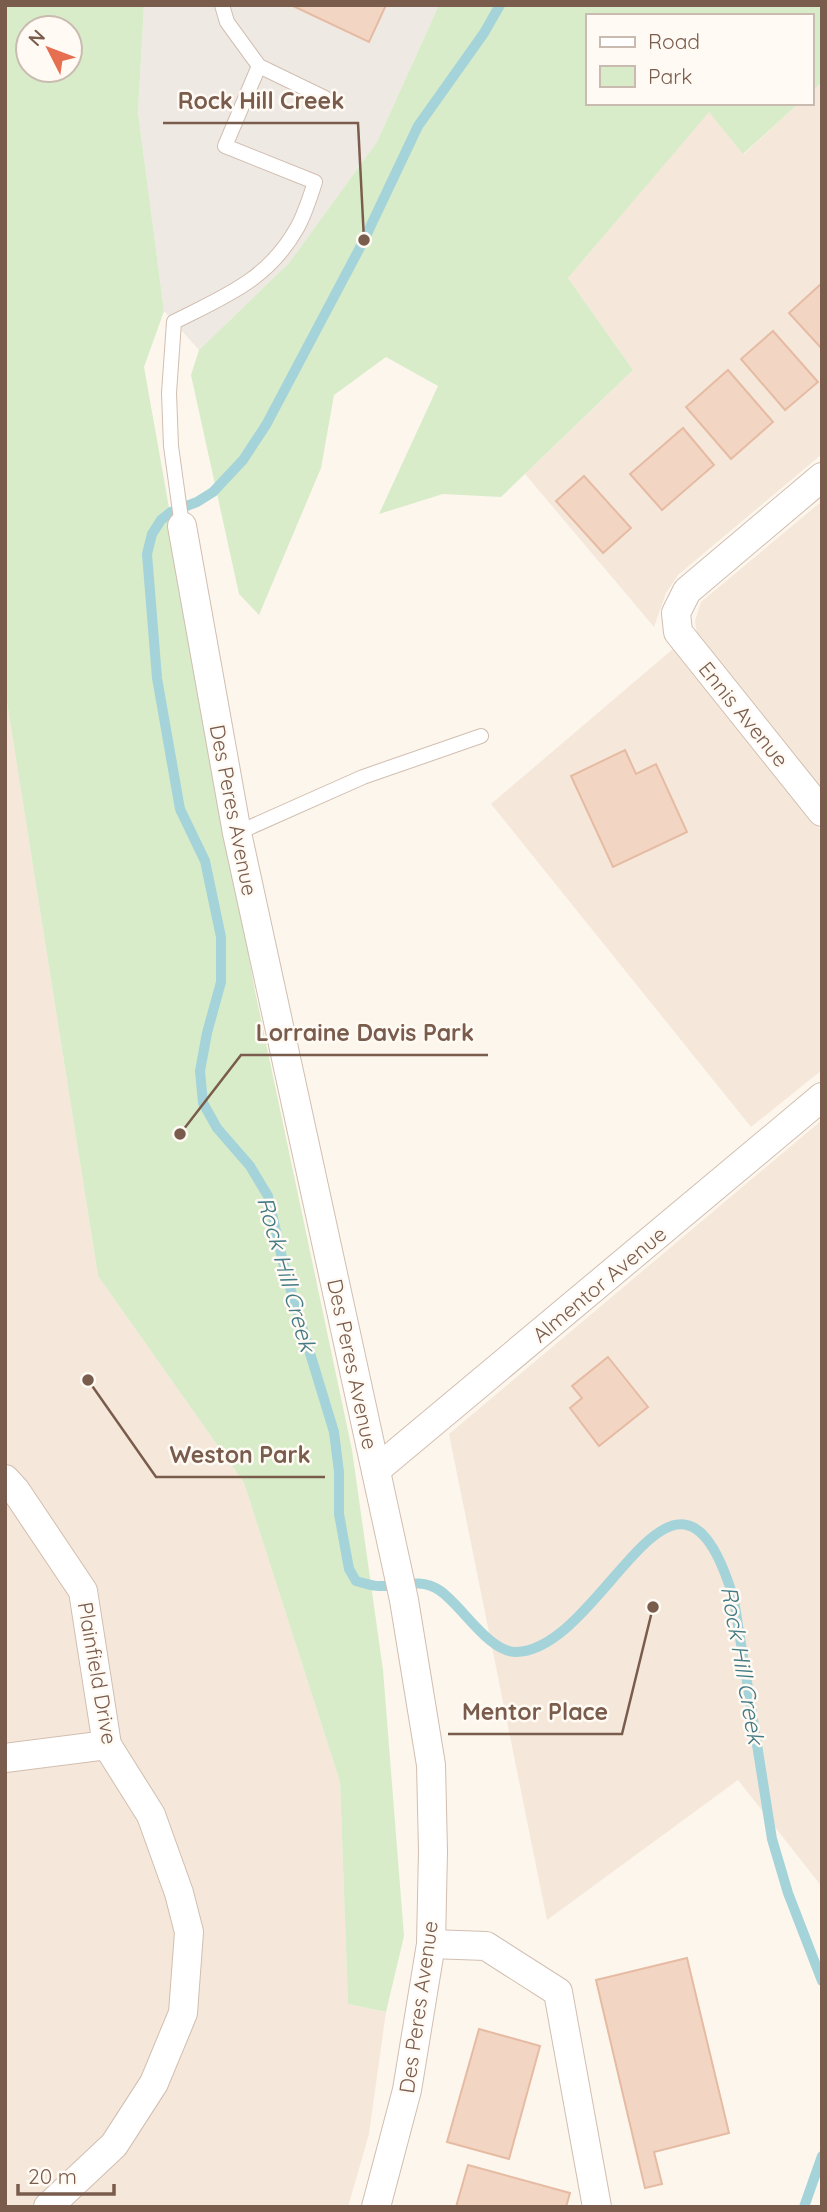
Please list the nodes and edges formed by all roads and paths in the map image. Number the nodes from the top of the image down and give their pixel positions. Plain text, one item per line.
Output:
1 (222, 5) edge
2 (259, 66) junction
3 (324, 98) dead end
4 (822, 477) edge
5 (181, 526) joint
6 (481, 736) dead end
7 (822, 812) edge
8 (237, 833) junction
9 (822, 1097) edge
10 (376, 1470) junction
11 (5, 1479) edge
12 (107, 1745) junction
13 (5, 1758) edge
14 (430, 1944) junction
15 (48, 2207) edge
16 (376, 2207) edge
17 (597, 2207) edge

1 - 2 lane
2 - 3 lane
2 - 5 lane
4 - 7 street, Ennis Avenue
5 - 8 street, Des Peres Avenue
6 - 8 lane
8 - 10 street, Des Peres Avenue
9 - 10 street, Almentor Avenue
10 - 14 street, Des Peres Avenue
11 - 12 street, Plainfield Drive
12 - 13 street
12 - 15 street, Plainfield Drive
14 - 16 street, Des Peres Avenue
14 - 17 street

